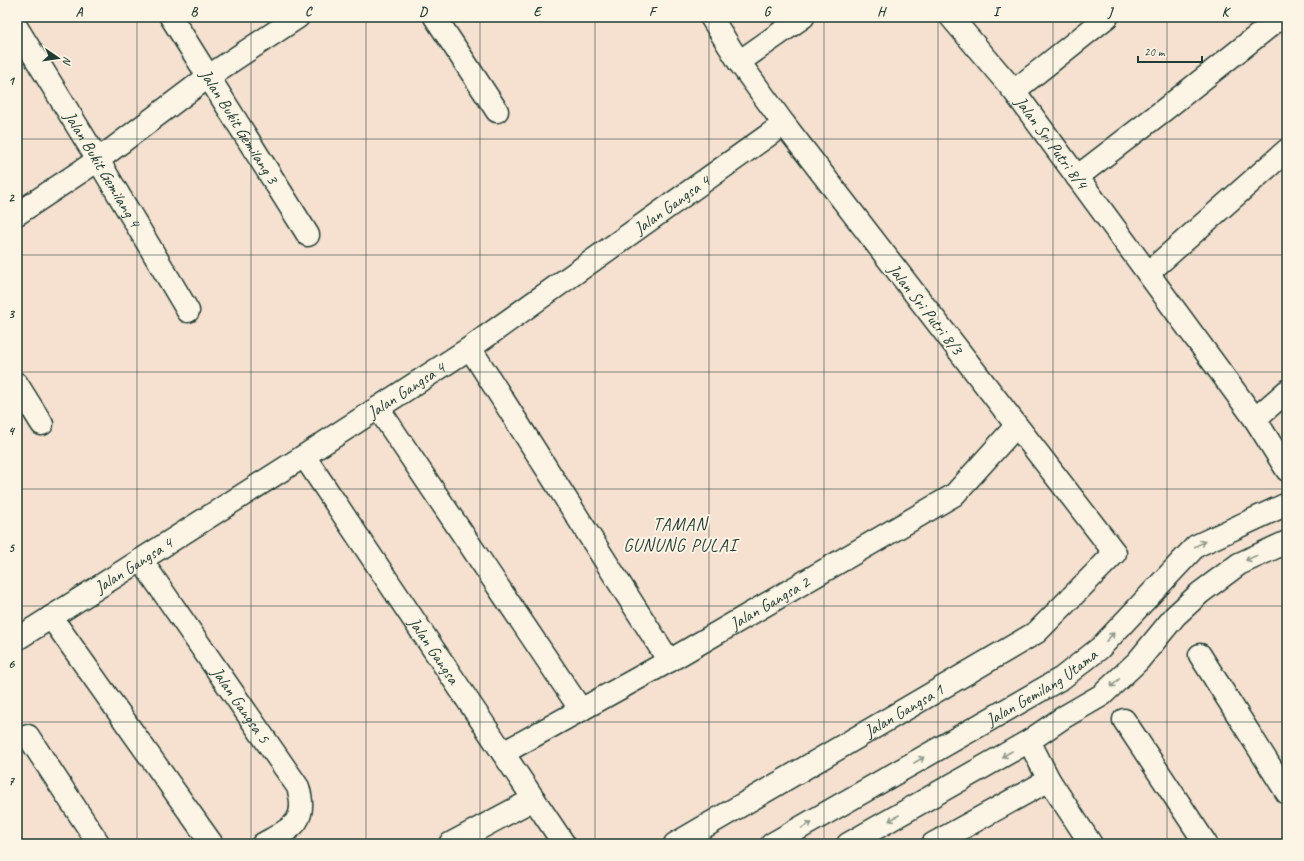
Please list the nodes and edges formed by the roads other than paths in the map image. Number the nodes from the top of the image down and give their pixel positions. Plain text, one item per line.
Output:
1 (171, 17) edge
2 (298, 17) edge
3 (435, 17) edge
4 (711, 17) edge
5 (803, 17) edge
6 (951, 17) edge
7 (1107, 17) edge
8 (1281, 17) edge
9 (17, 28) edge
10 (739, 62) junction
11 (209, 76) junction
12 (1014, 91) junction
13 (497, 111) dead end
14 (784, 124) junction
15 (1287, 150) edge
16 (98, 160) junction
17 (1077, 177) junction
18 (17, 214) edge
19 (308, 235) dead end
20 (1148, 272) junction
21 (188, 311) dead end
22 (470, 348) junction
23 (17, 384) edge
24 (1287, 391) edge
25 (378, 408) junction
26 (1255, 419) junction
27 (42, 424) dead end
28 (1016, 426) junction
29 (304, 456) junction
30 (1287, 470) edge
31 (1287, 504) edge
32 (1287, 542) edge
33 (1115, 553) joint
34 (141, 560) junction
35 (51, 617) junction
36 (17, 639) edge
37 (1200, 655) dead end
38 (670, 661) junction
39 (581, 710) junction
40 (1124, 720) dead end
41 (28, 736) dead end
42 (1029, 741) junction
43 (503, 753) junction
44 (1049, 780) junction
45 (1287, 793) edge
46 (534, 799) junction
47 (99, 844) edge
48 (212, 844) edge
49 (263, 844) edge
50 (450, 844) edge
51 (564, 844) edge
52 (675, 844) edge
53 (772, 844) edge
54 (848, 844) edge
55 (933, 844) edge
56 (1091, 844) edge
57 (1206, 844) edge

1 - 11 street, Jalan Bukit Gemilang 3
2 - 11 street
3 - 13 street
4 - 10 street, Jalan Sri Putri 8/3
5 - 10 street
6 - 12 street, Jalan Sri Putri 8/4
7 - 12 street
8 - 17 street
9 - 16 street, Jalan Bukit Gemilang 4
10 - 14 street, Jalan Sri Putri 8/3
11 - 16 street
11 - 19 street, Jalan Bukit Gemilang 3
12 - 17 street, Jalan Sri Putri 8/4
14 - 22 street, Jalan Gangsa 4
14 - 28 street, Jalan Sri Putri 8/3
15 - 20 street
16 - 18 street
16 - 21 street, Jalan Bukit Gemilang 4
17 - 20 street, Jalan Sri Putri 8/4
20 - 26 street, Jalan Sri Putri 8/4
22 - 25 street, Jalan Gangsa 4
22 - 38 street
23 - 27 street
24 - 26 street
25 - 29 street, Jalan Gangsa 4
25 - 39 street
26 - 30 street, Jalan Sri Putri 8/4
28 - 33 street, Jalan Sri Putri 8/3
28 - 38 street, Jalan Gangsa 2
29 - 34 street, Jalan Gangsa 4
29 - 43 street, Jalan Gangsa
53 -> 31 street, Jalan Gemilang Utama
32 -> 42 street
33 - 52 street, Jalan Gangsa 1
34 - 35 street, Jalan Gangsa 4
34 - 49 street, Jalan Gangsa 5
35 - 36 street, Jalan Gangsa 4
35 - 48 street
37 - 45 street
38 - 39 street, Jalan Gangsa 2
39 - 43 street, Jalan Gangsa 2
40 - 57 street
41 - 47 street
42 - 44 street
42 -> 54 street
43 - 46 street, Jalan Gangsa
44 - 55 street
44 - 56 street
46 - 50 street
46 - 51 street, Jalan Gangsa

